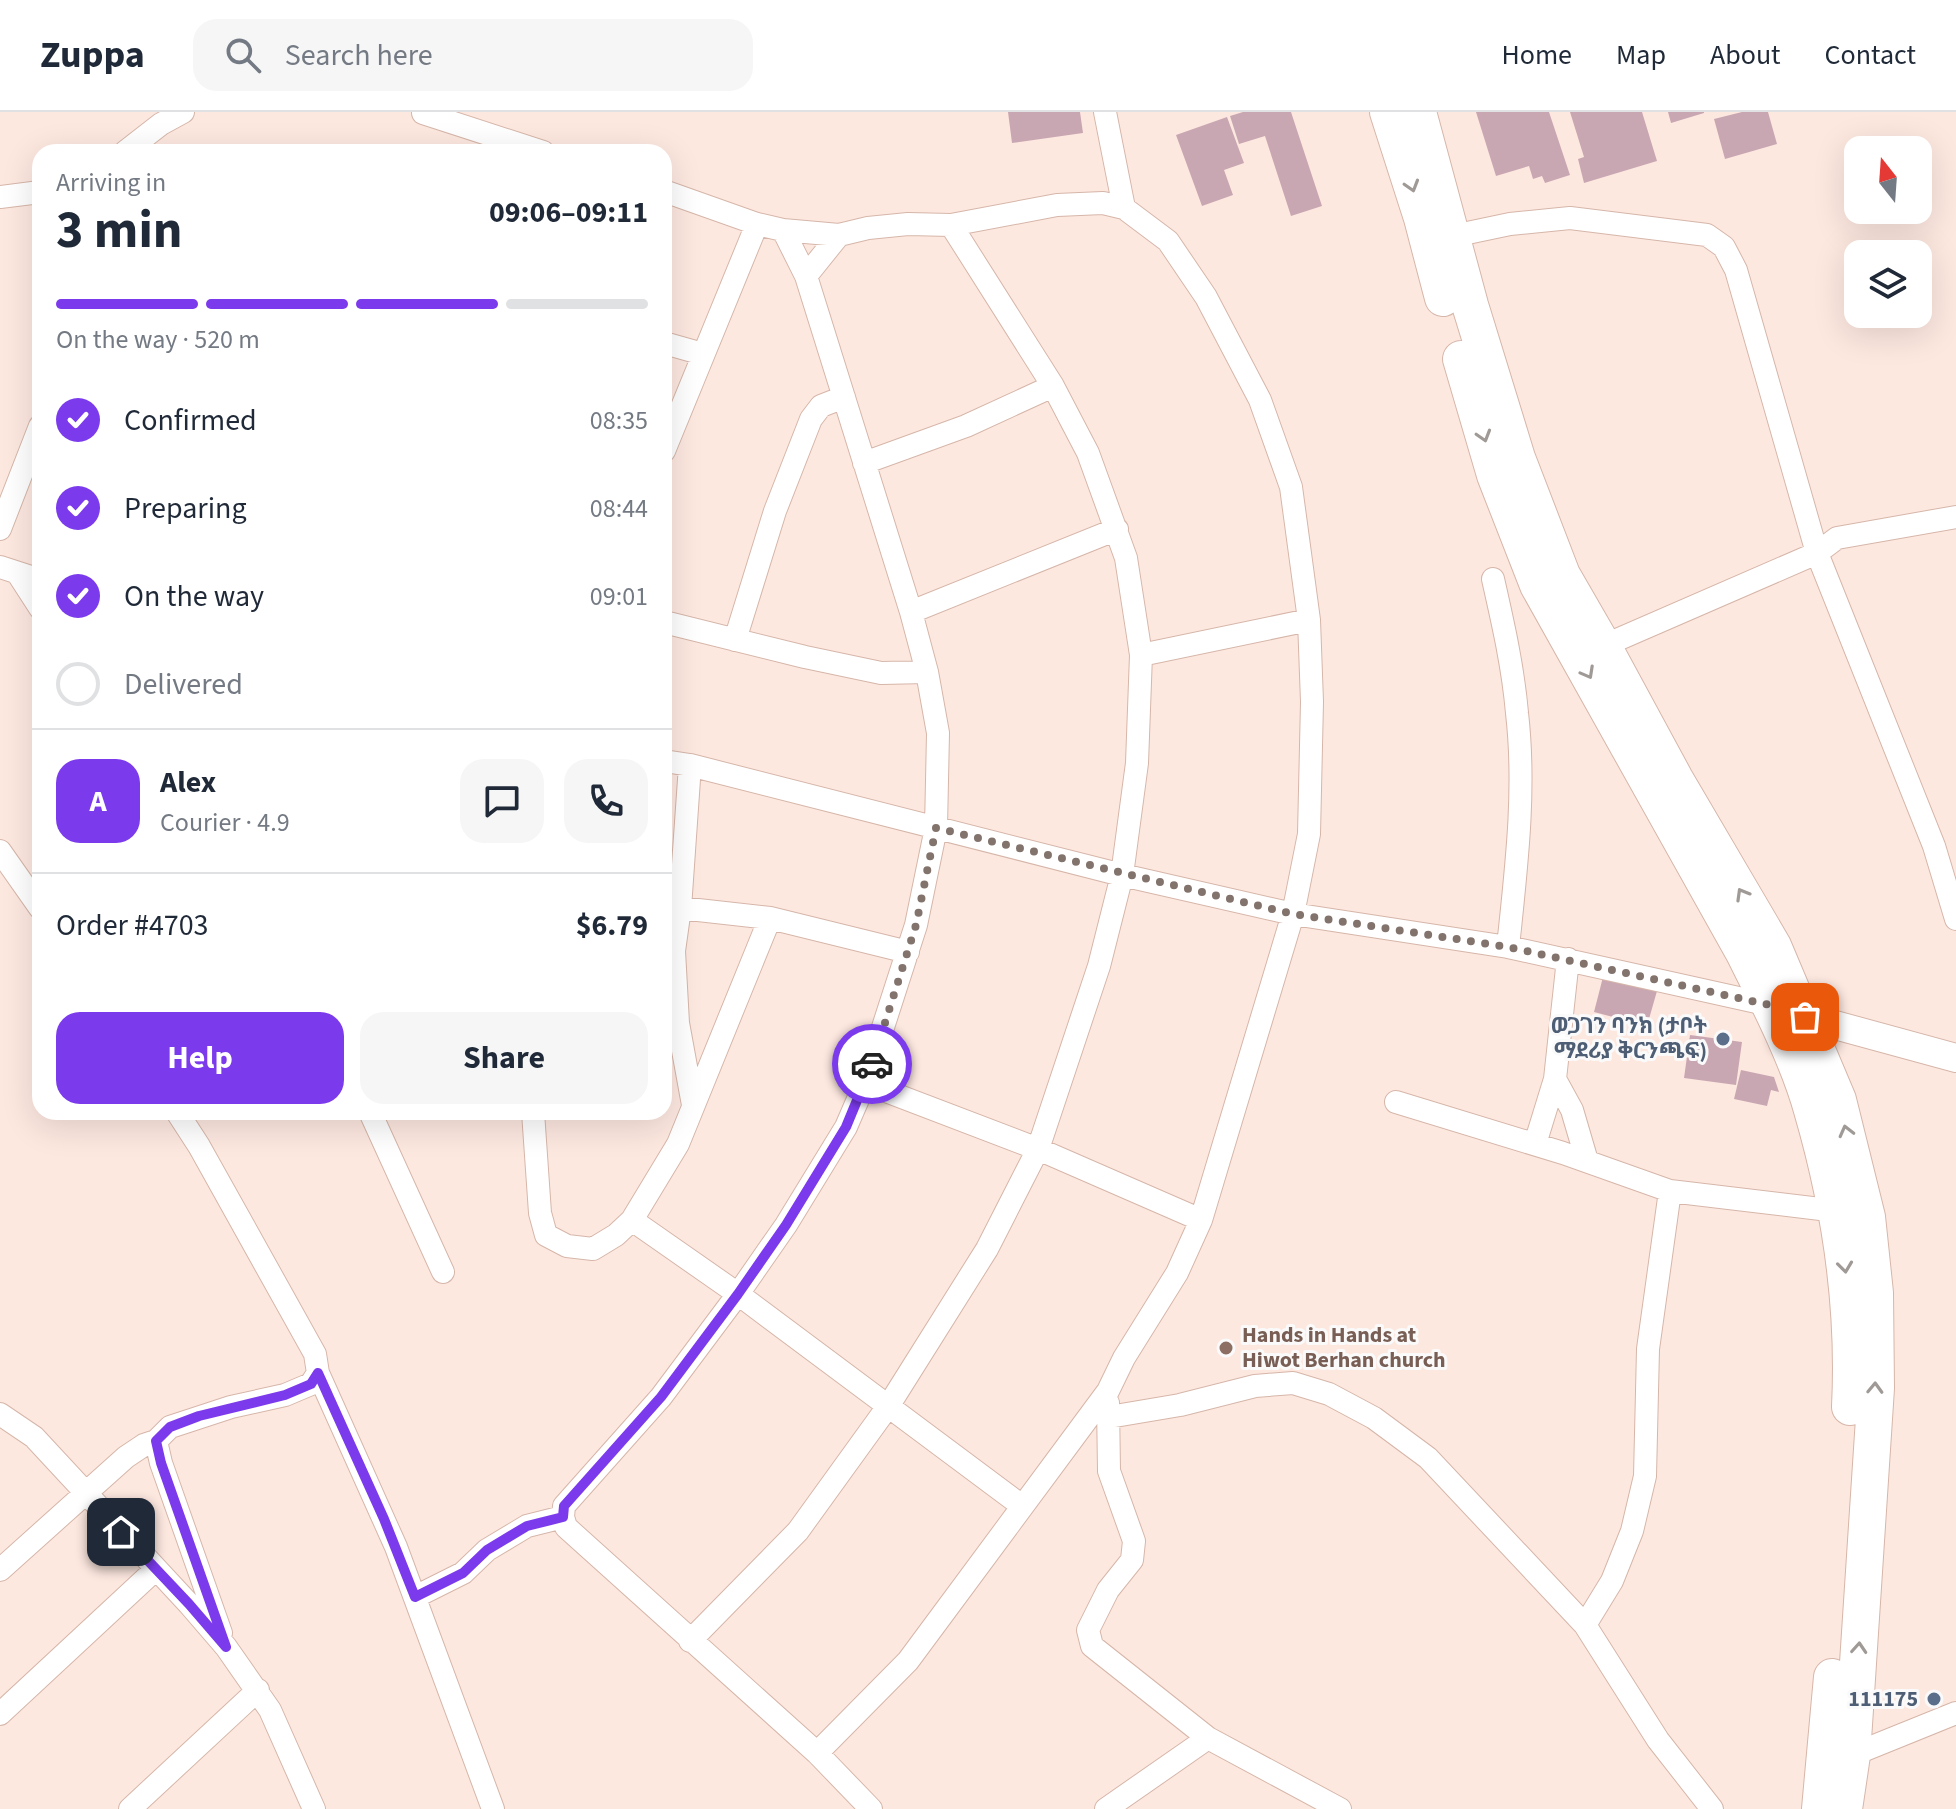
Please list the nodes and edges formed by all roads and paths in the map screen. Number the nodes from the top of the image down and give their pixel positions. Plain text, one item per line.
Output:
1 (183, 112) edge
2 (1105, 112) edge
3 (1388, 112) edge
4 (1418, 112) edge
5 (423, 113) edge
6 (160, 118) edge
7 (133, 144) edge
8 (518, 144) edge
9 (32, 193) edge
10 (672, 194) edge
11 (0, 197) edge
12 (1124, 208) junction
13 (757, 224) junction
14 (951, 225) junction
15 (783, 230) junction
16 (839, 235) junction
17 (1453, 236) junction
18 (806, 276) junction
19 (672, 345) edge
20 (703, 354) junction
21 (1053, 386) junction
22 (844, 397) junction
23 (672, 431) edge
24 (32, 447) edge
25 (864, 463) junction
26 (1956, 517) edge
27 (0, 529) edge
28 (1117, 529) junction
29 (1817, 553) junction
30 (9, 571) edge
31 (32, 578) edge
32 (1493, 579) dead end
33 (32, 598) edge
34 (911, 612) junction
35 (1309, 620) junction
36 (672, 624) edge
37 (735, 640) junction
38 (1603, 646) junction
39 (1141, 655) junction
40 (927, 672) junction
41 (672, 762) edge
42 (690, 765) junction
43 (936, 828) junction
44 (0, 851) edge
45 (1122, 875) junction
46 (32, 897) edge
47 (680, 908) junction
48 (1293, 914) junction
49 (770, 918) junction
50 (1956, 919) edge
51 (672, 939) edge
52 (1508, 947) junction
53 (908, 952) junction
54 (1568, 959) junction
55 (672, 974) edge
56 (1770, 1005) junction
57 (1805, 1017) junction
58 (1956, 1058) edge
59 (1555, 1079) junction
60 (865, 1083) junction
61 (1396, 1102) dead end
62 (693, 1105) junction
63 (182, 1120) edge
64 (374, 1120) edge
65 (534, 1120) edge
66 (1535, 1144) junction
67 (1038, 1149) junction
68 (1587, 1161) junction
69 (1670, 1191) junction
70 (1837, 1211) junction
71 (632, 1220) junction
72 (1201, 1220) junction
73 (443, 1272) dead end
74 (738, 1294) junction
75 (318, 1373) junction
76 (1108, 1391) junction
77 (889, 1405) junction
78 (0, 1414) edge
79 (1109, 1417) junction
80 (156, 1441) junction
81 (86, 1494) junction
82 (1022, 1506) junction
83 (563, 1517) junction
84 (156, 1569) junction
85 (0, 1570) edge
86 (415, 1597) junction
87 (1585, 1625) junction
88 (690, 1641) junction
89 (226, 1647) junction
90 (258, 1690) junction
91 (1956, 1713) edge
92 (0, 1714) edge
93 (1208, 1738) junction
94 (817, 1753) junction
95 (1839, 1754) junction
96 (1332, 1807) edge
97 (130, 1809) edge
98 (314, 1809) edge
99 (493, 1809) edge
100 (871, 1809) edge
101 (1106, 1809) edge
102 (1712, 1809) edge
103 (1820, 1809) edge
104 (1844, 1809) edge

1 - 6 street
2 - 12 street
3 -> 56 main road
4 - 17 main road
5 - 8 street
6 - 7 street
9 - 11 street
10 - 13 street
12 - 14 street
12 - 35 street
13 - 15 street
13 - 20 street
14 - 16 street
14 - 21 street
15 - 16 street
15 - 18 street
16 - 18 street
17 - 29 street
17 - 38 main road
18 - 22 street
19 - 20 street
20 - 23 street
21 - 25 street
21 - 28 street
22 - 25 street
22 - 37 street
24 - 27 street
25 - 34 street
26 - 29 street
28 - 34 street
28 - 39 street
29 - 38 street
29 - 50 street
30 - 31 street
30 - 33 street
32 - 52 street
34 - 40 street
35 - 39 street
35 - 48 street
36 - 37 street
37 - 40 street
57 -> 38 main road
39 - 45 street
40 - 43 street
41 - 42 street
42 - 43 street
42 - 47 street
43 - 45 street
43 - 53 street
44 - 46 street
45 - 48 street
45 - 67 street
47 - 49 street
47 - 51 street
48 - 52 street
48 - 72 street
49 - 53 street
49 - 62 street
52 - 54 street
53 - 60 street
54 - 56 street
54 - 59 street
55 - 62 street
56 - 57 street
56 - 70 main road
57 - 58 street
95 -> 57 main road
59 - 66 street
59 - 68 street
60 - 67 street
60 - 74 street
61 - 66 street
62 - 71 street
63 - 75 street
64 - 73 street
65 - 71 street
66 - 68 street
67 - 72 street
67 - 77 street
68 - 69 street
69 - 70 street
69 - 87 street
70 -> 95 main road
71 - 74 street
72 - 76 street
74 - 77 street
74 - 83 street
75 - 80 street
75 - 86 street
76 - 79 street
76 - 82 street
77 - 82 street
77 - 88 street
78 - 81 street
79 - 87 street
79 - 93 street
80 - 81 street
80 - 89 street
81 - 84 street
81 - 85 street
82 - 94 street
83 - 86 street
83 - 88 street
84 - 89 street
84 - 92 street
86 - 99 street
87 - 102 street
88 - 94 street
89 - 90 street
90 - 97 street
90 - 98 street
91 - 95 street
93 - 96 street
93 - 101 street
94 - 100 street
95 - 103 main road
95 - 104 main road

